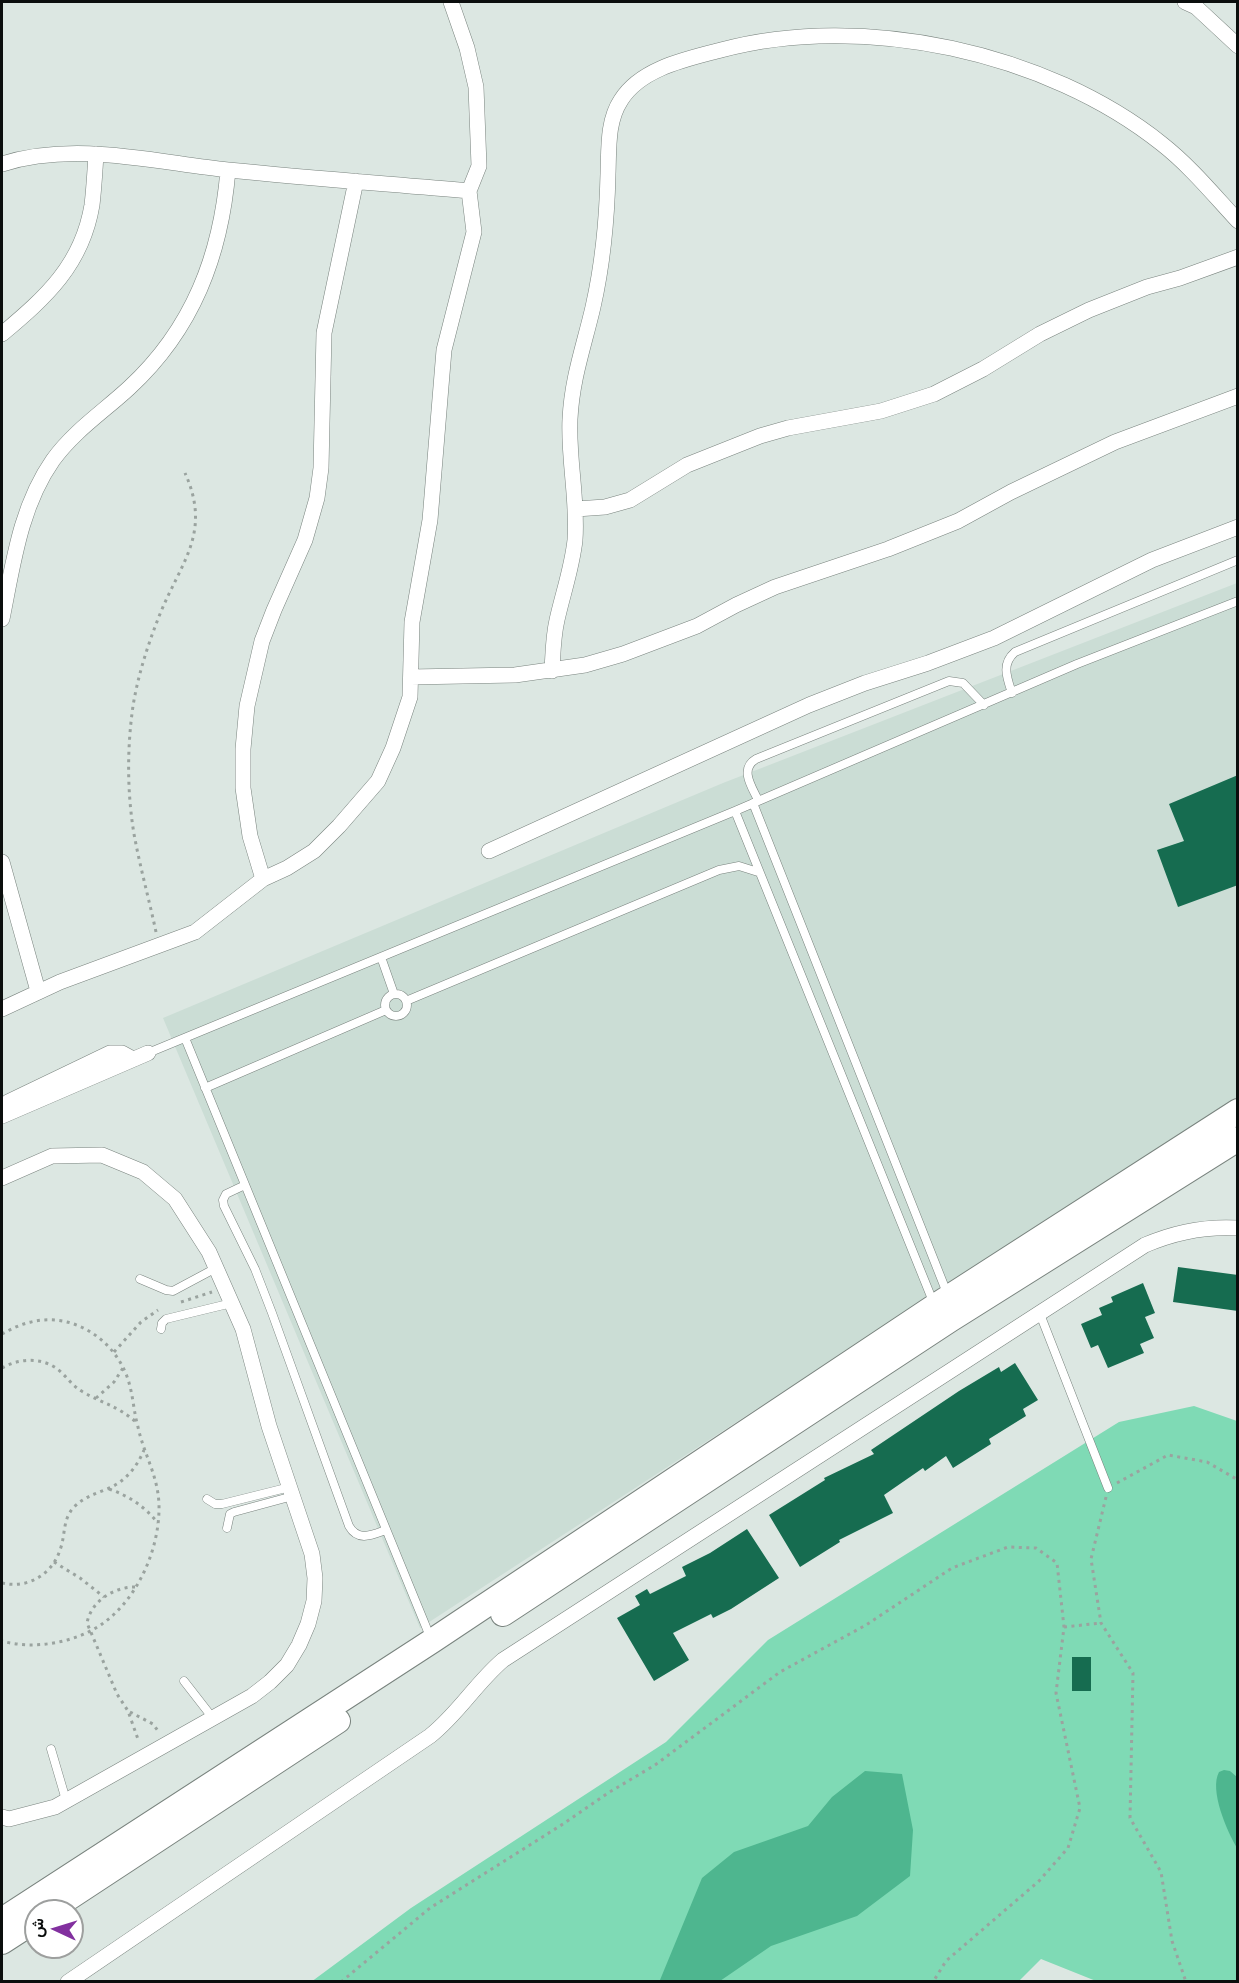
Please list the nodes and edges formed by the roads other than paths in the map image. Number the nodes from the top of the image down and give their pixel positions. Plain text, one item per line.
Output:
1 (451, 2) edge
2 (1185, 2) edge
3 (1238, 46) edge
4 (96, 154) junction
5 (2, 164) edge
6 (228, 170) junction
7 (356, 181) junction
8 (469, 191) junction
9 (1238, 221) edge
10 (1238, 257) edge
11 (2, 334) edge
12 (1238, 396) edge
13 (576, 509) junction
14 (1238, 527) edge
15 (1238, 560) edge
16 (1238, 601) edge
17 (2, 619) edge
18 (552, 671) junction
19 (411, 677) junction
20 (1012, 693) junction
21 (984, 705) junction
22 (756, 802) junction
23 (735, 811) junction
24 (489, 851) dead end
25 (2, 862) edge
26 (758, 872) junction
27 (263, 879) junction
28 (381, 957) junction
29 (38, 991) junction
30 (394, 994) junction
31 (406, 1001) junction
32 (2, 1010) edge
33 (386, 1010) junction
34 (184, 1038) junction
35 (141, 1056) junction
36 (205, 1088) junction
37 (2, 1105) edge
38 (1238, 1111) edge
39 (2, 1116) edge
40 (1238, 1139) edge
41 (2, 1178) edge
42 (245, 1185) junction
43 (1238, 1228) edge
44 (216, 1268) junction
45 (140, 1279) dead end
46 (942, 1302) junction
47 (231, 1303) junction
48 (1040, 1314) junction
49 (161, 1329) dead end
50 (1108, 1488) road end
51 (291, 1491) junction
52 (207, 1499) dead end
53 (227, 1528) dead end
54 (386, 1530) junction
55 (432, 1641) junction
56 (184, 1681) dead end
57 (212, 1717) junction
58 (51, 1749) dead end
59 (66, 1800) junction
60 (2, 1817) edge
61 (67, 1899) edge
62 (2, 1920) edge
63 (24, 1928) edge
64 (2, 1942) edge
65 (68, 1982) edge

1 - 8 street
2 - 3 street
4 - 5 street
4 - 6 street
4 - 11 street
6 - 7 street
6 - 17 street
7 - 8 street
7 - 27 street
8 - 19 street
9 - 13 street
10 - 13 street
12 - 18 street
13 - 18 street
14 - 24 street
15 - 20 lane
16 - 20 lane
18 - 19 street
19 - 27 street
20 - 21 lane
21 - 22 lane
21 - 22 lane
22 - 23 lane
22 - 46 lane
23 - 26 lane
23 - 28 lane
25 - 29 street
26 - 31 lane
26 - 46 lane
27 - 29 street
28 - 30 lane
28 - 34 lane
29 - 32 street
30 - 31 lane
30 - 33 lane
31 - 33 lane
33 - 36 lane
34 - 35 lane
34 - 36 lane
35 - 37 street
35 - 39 street
36 - 42 lane
38 - 46 main road
40 - 61 main road
41 - 44 street
42 - 54 lane
42 - 54 lane
43 - 48 street
44 - 45 lane
44 - 47 street
46 - 55 main road
47 - 49 lane
47 - 51 street
48 - 50 lane
48 - 65 street
51 - 52 lane
51 - 53 lane
51 - 57 street
54 - 55 lane
55 - 62 main road
56 - 57 lane
57 - 59 street
58 - 59 lane
59 - 60 street
63 - 64 main road

